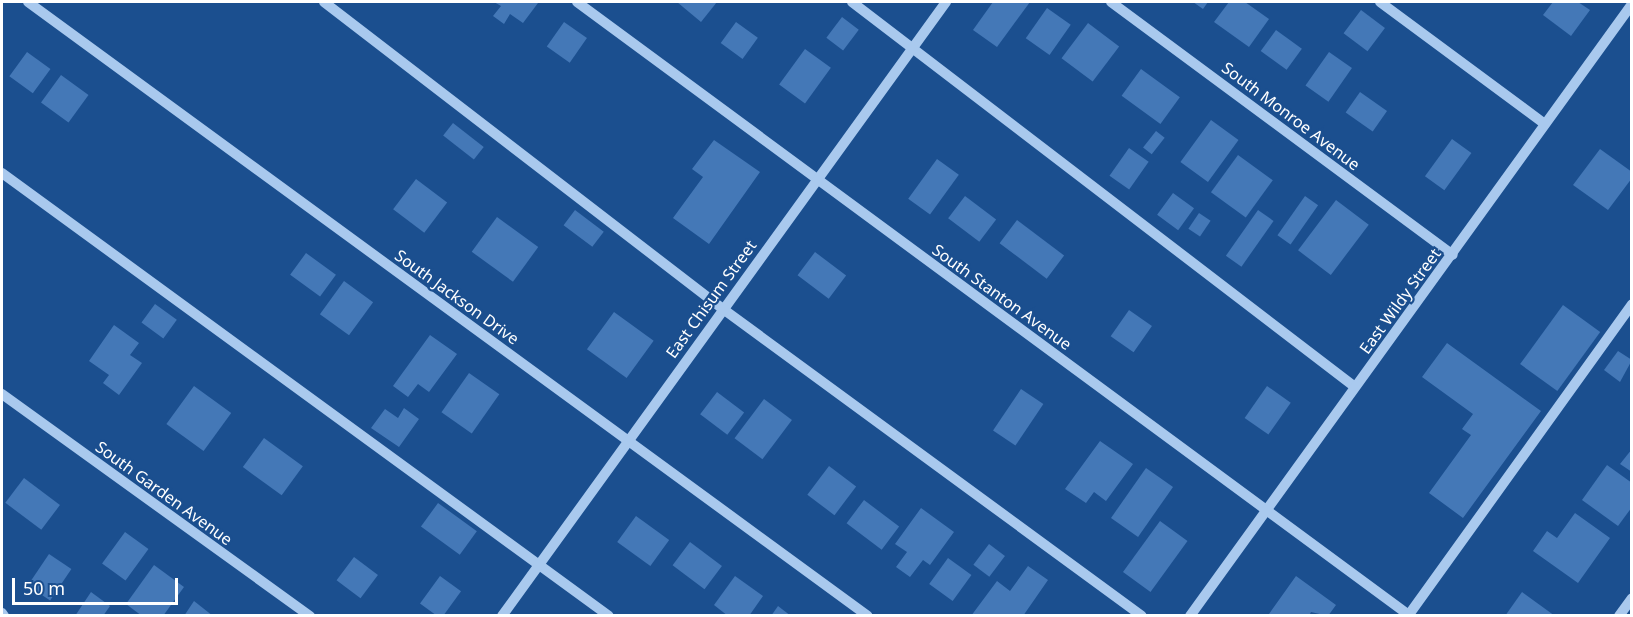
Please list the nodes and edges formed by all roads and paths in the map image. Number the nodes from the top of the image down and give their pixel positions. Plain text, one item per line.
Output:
1 (28, 2) edge
2 (324, 2) edge
3 (577, 2) edge
4 (852, 2) edge
5 (946, 2) edge
6 (1111, 2) edge
7 (1380, 2) edge
8 (1632, 4) edge
9 (912, 48) junction
10 (1545, 124) junction
11 (2, 173) edge
12 (817, 179) junction
13 (1453, 255) junction
14 (1632, 304) edge
15 (723, 309) junction
16 (1355, 387) junction
17 (2, 394) edge
18 (628, 441) junction
19 (1265, 510) junction
20 (539, 565) junction
21 (1632, 598) edge
22 (310, 615) edge
23 (502, 615) edge
24 (609, 615) edge
25 (868, 615) edge
26 (1142, 615) edge
27 (1190, 615) edge
28 (1409, 615) edge
29 (1619, 615) edge

1 - 18 street, South Jackson Drive
2 - 15 street
3 - 12 street, South Stanton Avenue
4 - 9 street
5 - 9 street, East Chisum Street
6 - 13 street, South Monroe Avenue
7 - 10 street
8 - 10 street, East Wildy Street
9 - 12 street, East Chisum Street
9 - 16 street
10 - 13 street, East Wildy Street
11 - 20 street
12 - 15 street, East Chisum Street
12 - 19 street, South Stanton Avenue
13 - 16 street, East Wildy Street
14 - 28 street
15 - 18 street, East Chisum Street
15 - 26 street
16 - 19 street, East Wildy Street
17 - 22 street, South Garden Avenue
18 - 20 street, East Chisum Street
18 - 25 street, South Jackson Drive
19 - 27 street, East Wildy Street
19 - 28 street, South Stanton Avenue
20 - 23 street, East Chisum Street
20 - 24 street
21 - 29 street

